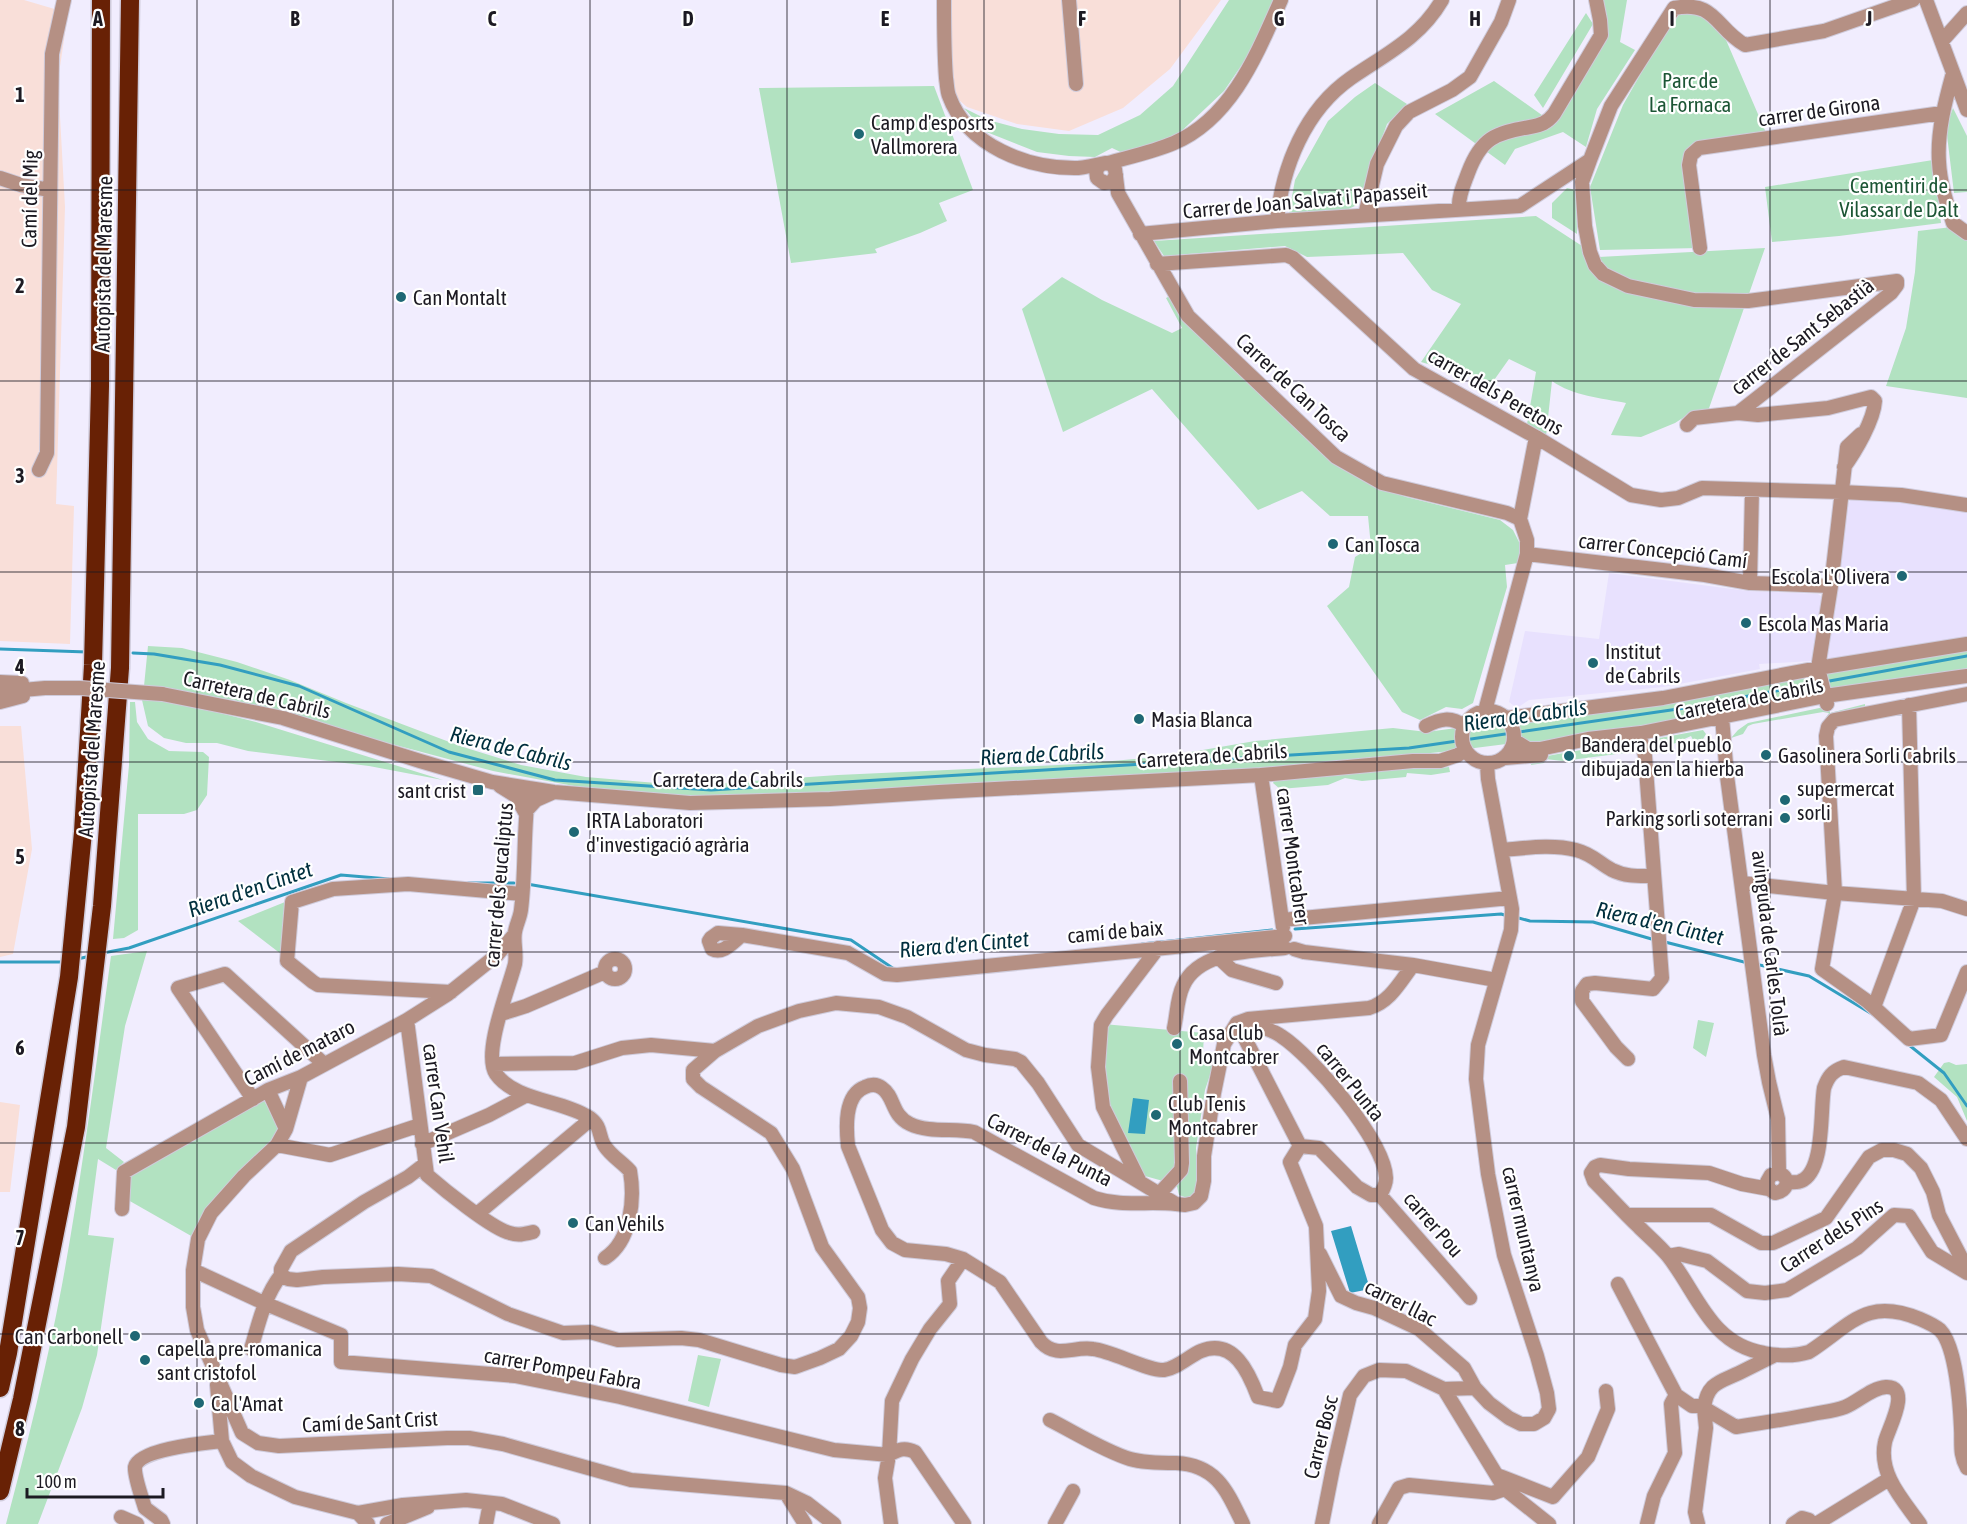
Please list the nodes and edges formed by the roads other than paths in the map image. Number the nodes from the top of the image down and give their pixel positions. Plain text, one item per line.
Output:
1 (64, 0) edge
2 (101, 0) edge
3 (130, 0) edge
4 (944, 0) edge
5 (1069, 0) edge
6 (1281, 0) edge
7 (1442, 0) edge
8 (1509, 0) edge
9 (1596, 0) edge
10 (1913, 0) edge
11 (1926, 0) edge
12 (1967, 13) edge
13 (1942, 41) junction
14 (1953, 73) junction
15 (1076, 84) dead end
16 (1967, 110) edge
17 (1942, 114) junction
18 (1590, 160) junction
19 (1108, 173) junction
20 (0, 178) edge
21 (50, 190) junction
22 (1459, 209) junction
23 (1365, 215) junction
24 (1277, 221) junction
25 (1967, 232) edge
26 (1140, 234) junction
27 (1700, 248) dead end
28 (1157, 264) junction
29 (1738, 413) junction
30 (1687, 425) dead end
31 (1536, 437) junction
32 (39, 470) dead end
33 (1752, 490) junction
34 (1841, 492) junction
35 (1967, 505) edge
36 (1520, 519) junction
37 (1527, 554) junction
38 (1750, 583) junction
39 (1831, 586) junction
40 (1967, 644) edge
41 (1818, 671) junction
42 (1967, 676) edge
43 (0, 682) edge
44 (45, 688) junction
45 (0, 692) edge
46 (1967, 694) edge
47 (1825, 698) junction
48 (0, 702) edge
49 (1909, 705) junction
50 (1485, 711) junction
51 (1506, 718) junction
52 (1723, 721) junction
53 (1426, 726) dead end
54 (1464, 726) junction
55 (1515, 741) junction
56 (1641, 741) junction
57 (1465, 750) junction
58 (1505, 758) junction
59 (1487, 764) junction
60 (1261, 775) junction
61 (492, 782) junction
62 (529, 788) junction
63 (554, 792) junction
64 (525, 812) junction
65 (1502, 850) junction
66 (1654, 876) junction
67 (1742, 884) junction
68 (1835, 893) junction
69 (522, 894) junction
70 (1510, 898) junction
71 (1914, 899) junction
72 (1967, 909) edge
73 (1282, 921) junction
74 (514, 935) junction
75 (742, 935) dead end
76 (1288, 944) junction
77 (1158, 948) junction
78 (1218, 957) junction
79 (1413, 965) junction
80 (605, 972) dead end
81 (1967, 972) edge
82 (1496, 980) junction
83 (1276, 983) dead end
84 (451, 993) junction
85 (1874, 1007) junction
86 (501, 1014) junction
87 (406, 1020) junction
88 (1242, 1021) junction
89 (1174, 1028) dead end
90 (715, 1051) junction
91 (1628, 1059) dead end
92 (324, 1064) junction
93 (493, 1064) junction
94 (301, 1077) junction
95 (1180, 1081) dead end
96 (268, 1090) junction
97 (527, 1095) junction
98 (253, 1099) junction
99 (591, 1119) junction
100 (420, 1125) junction
101 (286, 1129) junction
102 (1967, 1139) edge
103 (422, 1144) junction
104 (277, 1145) junction
105 (1300, 1146) junction
106 (1125, 1151) junction
107 (425, 1164) junction
108 (1113, 1167) junction
109 (1783, 1178) junction
110 (1140, 1182) junction
111 (1160, 1193) junction
112 (1380, 1195) junction
113 (1180, 1204) junction
114 (122, 1209) dead end
115 (477, 1214) junction
116 (1627, 1215) junction
117 (533, 1232) dead end
118 (1317, 1247) junction
119 (1668, 1256) junction
120 (605, 1258) dead end
121 (963, 1259) junction
122 (193, 1270) junction
123 (1967, 1271) edge
124 (281, 1275) junction
125 (1618, 1284) dead end
126 (1470, 1298) dead end
127 (264, 1303) junction
128 (251, 1350) dead end
129 (1775, 1355) junction
130 (217, 1374) junction
131 (0, 1388) edge
132 (1475, 1388) junction
133 (1444, 1389) junction
134 (1606, 1391) dead end
135 (1676, 1395) junction
136 (1704, 1408) junction
137 (1050, 1420) dead end
138 (222, 1441) junction
139 (889, 1455) junction
140 (1967, 1468) edge
141 (1497, 1475) junction
142 (1889, 1479) junction
143 (1505, 1489) junction
144 (0, 1491) edge
145 (1073, 1491) dead end
146 (786, 1493) junction
147 (490, 1503) junction
148 (399, 1512) junction
149 (358, 1513) junction
150 (121, 1517) dead end
151 (137, 1524) edge
152 (164, 1524) edge
153 (368, 1524) edge
154 (387, 1524) edge
155 (486, 1524) edge
156 (553, 1524) edge
157 (805, 1524) edge
158 (834, 1524) edge
159 (891, 1524) edge
160 (964, 1524) edge
161 (1055, 1524) edge
162 (1243, 1524) edge
163 (1322, 1524) edge
164 (1379, 1524) edge
165 (1549, 1524) edge
166 (1647, 1524) edge
167 (1698, 1524) edge
168 (1793, 1524) edge
169 (1814, 1524) edge
170 (1920, 1524) edge

1 - 21 street, Camí del Mig
2 - 131 highway, Autopista del Maresme
3 - 144 highway, Autopista del Maresme
4 - 19 street
5 - 15 street
6 - 19 street
7 - 24 street
8 - 23 street
9 - 22 street
10 - 18 street, carrer de Sant Sebastià
11 - 13 street
12 - 13 street
13 - 14 street
14 - 16 street
14 - 17 street
17 - 25 street
17 - 27 street, carrer de Girona
18 - 22 street, Carrer de Joan Salvat i Papasseit
18 - 29 street, carrer de Sant Sebastià
19 - 26 street
20 - 21 street
21 - 32 street, Camí del Mig
22 - 23 street, Carrer de Joan Salvat i Papasseit
23 - 24 street, Carrer de Joan Salvat i Papasseit
24 - 26 street, Carrer de Joan Salvat i Papasseit
26 - 28 street, Carrer de Can Tosca
28 - 31 street, carrer dels Peretons
28 - 36 street, Carrer de Can Tosca
29 - 30 street, carrer de Sant Sebastià
29 - 34 street, carrer de Sant Sebastià
31 - 33 street, carrer dels Peretons
31 - 36 street
33 - 34 street, carrer dels Peretons
33 - 38 street
34 - 35 street, carrer dels Peretons
34 - 39 street, carrer de Sant Sebastià
36 - 37 street
37 - 38 street, carrer Concepció Camí
37 - 50 street
38 - 39 street, carrer Concepció Camí
39 - 41 street, carrer de Sant Sebastià
40 - 41 street
41 - 47 street, carrer de Sant Sebastià
41 - 51 street
42 - 47 street, Carretera de Cabrils
43 - 44 street
44 - 45 street, Carretera de Cabrils
44 - 48 street
44 - 61 street, Carretera de Cabrils, bridge
46 - 49 street
47 - 52 street, Carretera de Cabrils
49 - 68 street
49 - 71 street
50 - 51 street
50 - 54 street
51 - 55 street
52 - 55 street, Carretera de Cabrils
52 - 56 street, Carretera de Cabrils
52 - 67 street, avinguda de Carles Tolrà
53 - 54 street
54 - 57 street
55 - 58 street
56 - 58 street, Carretera de Cabrils
56 - 66 street
57 - 59 street
57 - 60 street, Carretera de Cabrils
58 - 59 street
59 - 65 street, carrer muntanya
60 - 63 street, Carretera de Cabrils
60 - 73 street, carrer Montcabrer
61 - 62 street, Carretera de Cabrils
61 - 64 street, carrer dels eucaliptus
62 - 63 street, Carretera de Cabrils
62 - 64 street, carrer dels eucaliptus
63 - 64 street, carrer dels eucaliptus
64 - 69 street, carrer dels eucaliptus
65 - 66 street
65 - 70 street, carrer muntanya
66 - 91 street
67 - 68 street
67 - 109 street, avinguda de Carles Tolrà
68 - 71 street
68 - 85 street
69 - 74 street, carrer dels eucaliptus
69 - 84 street
70 - 73 street
70 - 82 street, carrer muntanya
71 - 72 street
71 - 85 street
73 - 76 street, carrer Montcabrer
74 - 84 street, Camí de mataro
74 - 86 street, carrer dels eucaliptus
75 - 77 street, camí de baix
76 - 77 street, camí de baix
76 - 78 street
76 - 79 street, camí de baix
77 - 106 street
78 - 83 street
78 - 89 street
79 - 82 street, camí de baix
79 - 88 street
80 - 86 street
81 - 85 street
82 - 132 street, carrer muntanya
84 - 87 street, Camí de mataro
86 - 93 street, carrer dels eucaliptus
87 - 92 street, Camí de mataro
87 - 100 street, carrer Can Vehil
88 - 105 street
88 - 112 street, carrer Punta
88 - 113 street
90 - 93 street
90 - 108 street
90 - 124 street
92 - 94 street, Camí de mataro
92 - 98 street
93 - 97 street
94 - 96 street, Camí de mataro
94 - 101 street, Camí de Sant Crist
95 - 111 street
96 - 98 street, Camí de mataro
96 - 101 street
97 - 99 street
97 - 103 street
98 - 114 street, Camí de mataro
99 - 115 street
99 - 120 street
100 - 103 street, carrer Can Vehil
100 - 104 street
101 - 104 street, Camí de Sant Crist
102 - 109 street
103 - 107 street, carrer Can Vehil
104 - 122 street, Camí de Sant Crist
105 - 112 street, carrer Pou
105 - 118 street, Carrer de la Punta
106 - 108 street
106 - 110 street
107 - 115 street, carrer Can Vehil
107 - 124 street
108 - 110 street
109 - 116 street
110 - 111 street
111 - 113 street
112 - 126 street, carrer Pou
113 - 121 street, Carrer de la Punta
115 - 117 street, carrer Can Vehil
116 - 119 street
116 - 123 street
118 - 121 street, Carrer de la Punta
118 - 132 street, carrer llac
119 - 123 street, Carrer dels Pins
119 - 129 street
121 - 139 street
122 - 127 street, carrer Pompeu Fabra
122 - 130 street, Camí de Sant Crist
124 - 127 street
125 - 135 street
127 - 128 street
127 - 139 street, carrer Pompeu Fabra
129 - 136 street
129 - 140 street
130 - 138 street
130 - 146 street, Camí de Sant Crist
132 - 133 street
133 - 141 street
133 - 163 street, Carrer Bosc
134 - 141 street
135 - 136 street
135 - 166 street
136 - 142 street
136 - 167 street
137 - 162 street
138 - 149 street
138 - 152 street
139 - 159 street
139 - 160 street
141 - 143 street
142 - 169 street
142 - 170 street
143 - 164 street
143 - 165 street
145 - 161 street
146 - 157 street
146 - 158 street, Camí de Sant Crist
147 - 148 street
147 - 155 street
147 - 156 street
148 - 149 street
148 - 154 street
149 - 153 street
150 - 151 street
168 - 169 street

